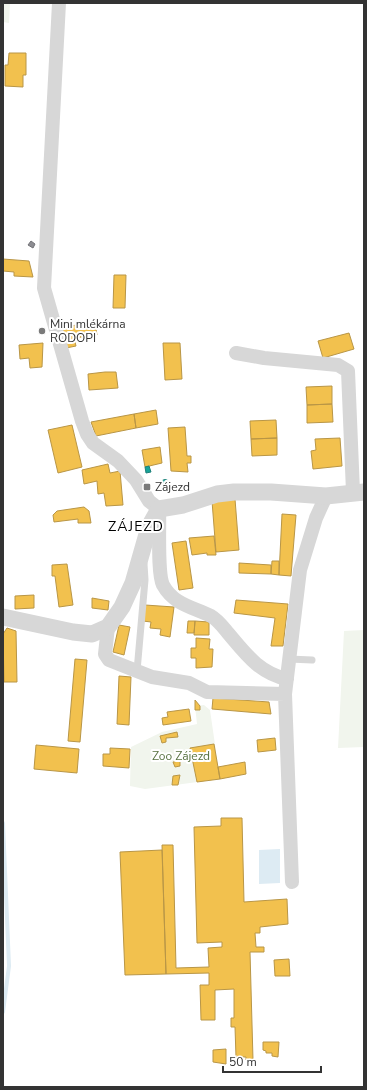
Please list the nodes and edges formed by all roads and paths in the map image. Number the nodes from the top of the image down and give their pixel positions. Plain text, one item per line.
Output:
1 (59, 3) edge
2 (236, 353) dead end
3 (358, 492) edge
4 (326, 496) junction
5 (159, 509) junction
6 (141, 558) junction
7 (4, 617) edge
8 (108, 627) junction
9 (289, 659) junction
10 (312, 660) dead end
11 (138, 671) junction
12 (286, 679) junction
13 (285, 694) junction
14 (292, 882) dead end

1 - 5 street
2 - 3 street
3 - 4 street
4 - 5 street
4 - 9 street
5 - 6 street
5 - 12 street
6 - 8 street
6 - 11 lane
7 - 8 street
8 - 11 street
9 - 10 lane
9 - 12 street
11 - 13 street
12 - 13 street
13 - 14 street

